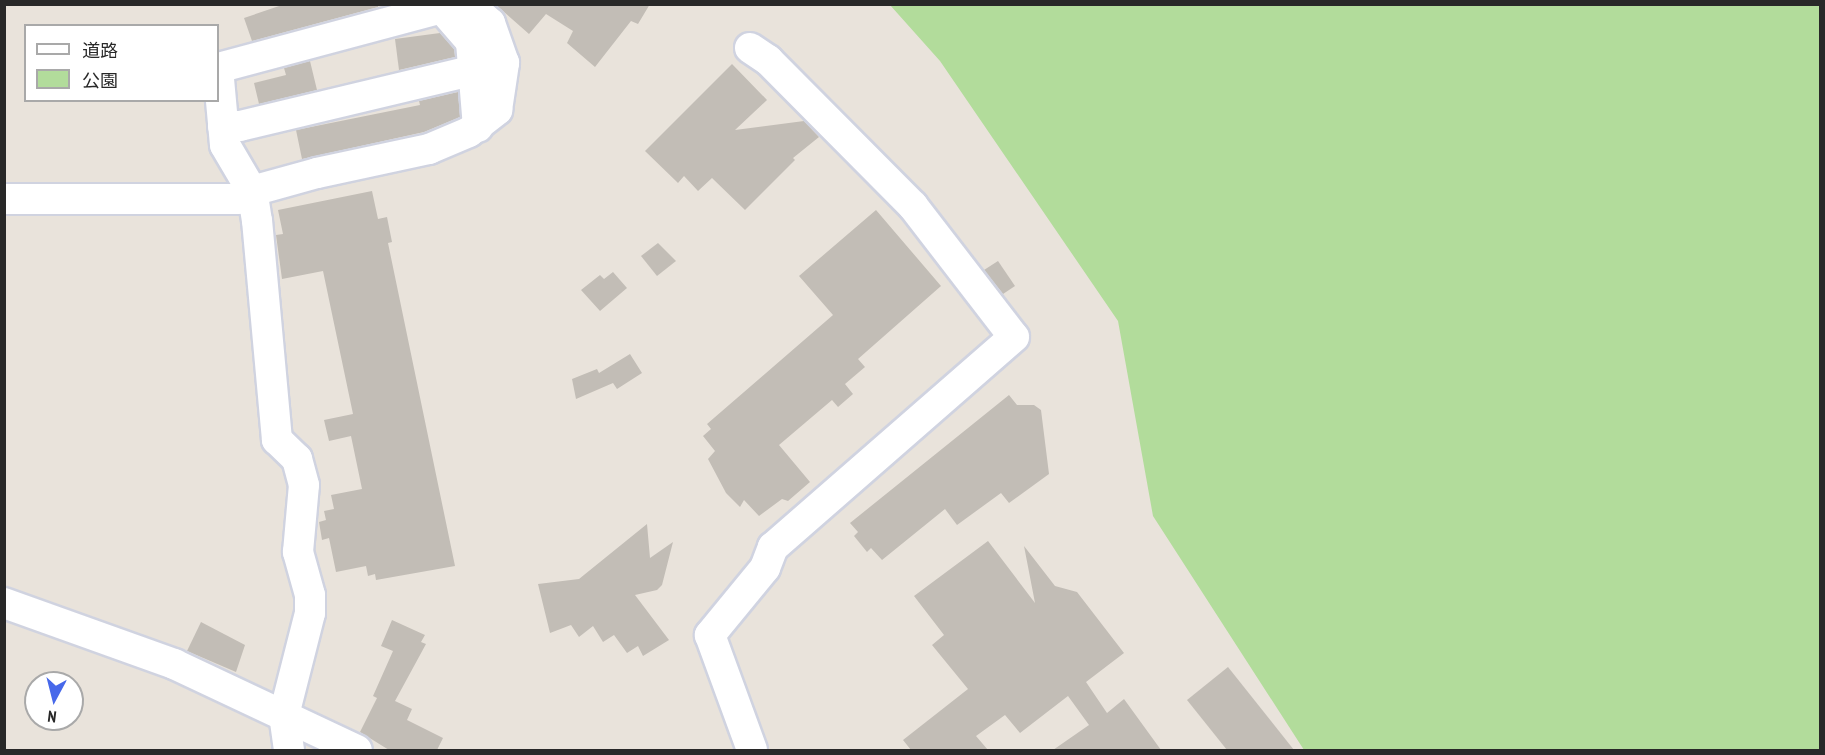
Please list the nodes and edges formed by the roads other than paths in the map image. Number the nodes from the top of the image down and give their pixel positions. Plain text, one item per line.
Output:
1 (452, 6) edge
2 (750, 48) dead end
3 (490, 65) junction
4 (219, 68) edge
5 (219, 80) edge
6 (223, 126) junction
7 (252, 191) junction
8 (4, 199) edge
9 (4, 603) edge
10 (284, 715) junction
11 (289, 750) edge
12 (357, 750) edge
13 (752, 750) edge

1 - 3 street
1 - 4 street
2 - 13 street
3 - 6 street
3 - 7 street
5 - 6 street
6 - 7 street
7 - 8 street
7 - 10 street
9 - 10 street
10 - 11 street
10 - 12 street

